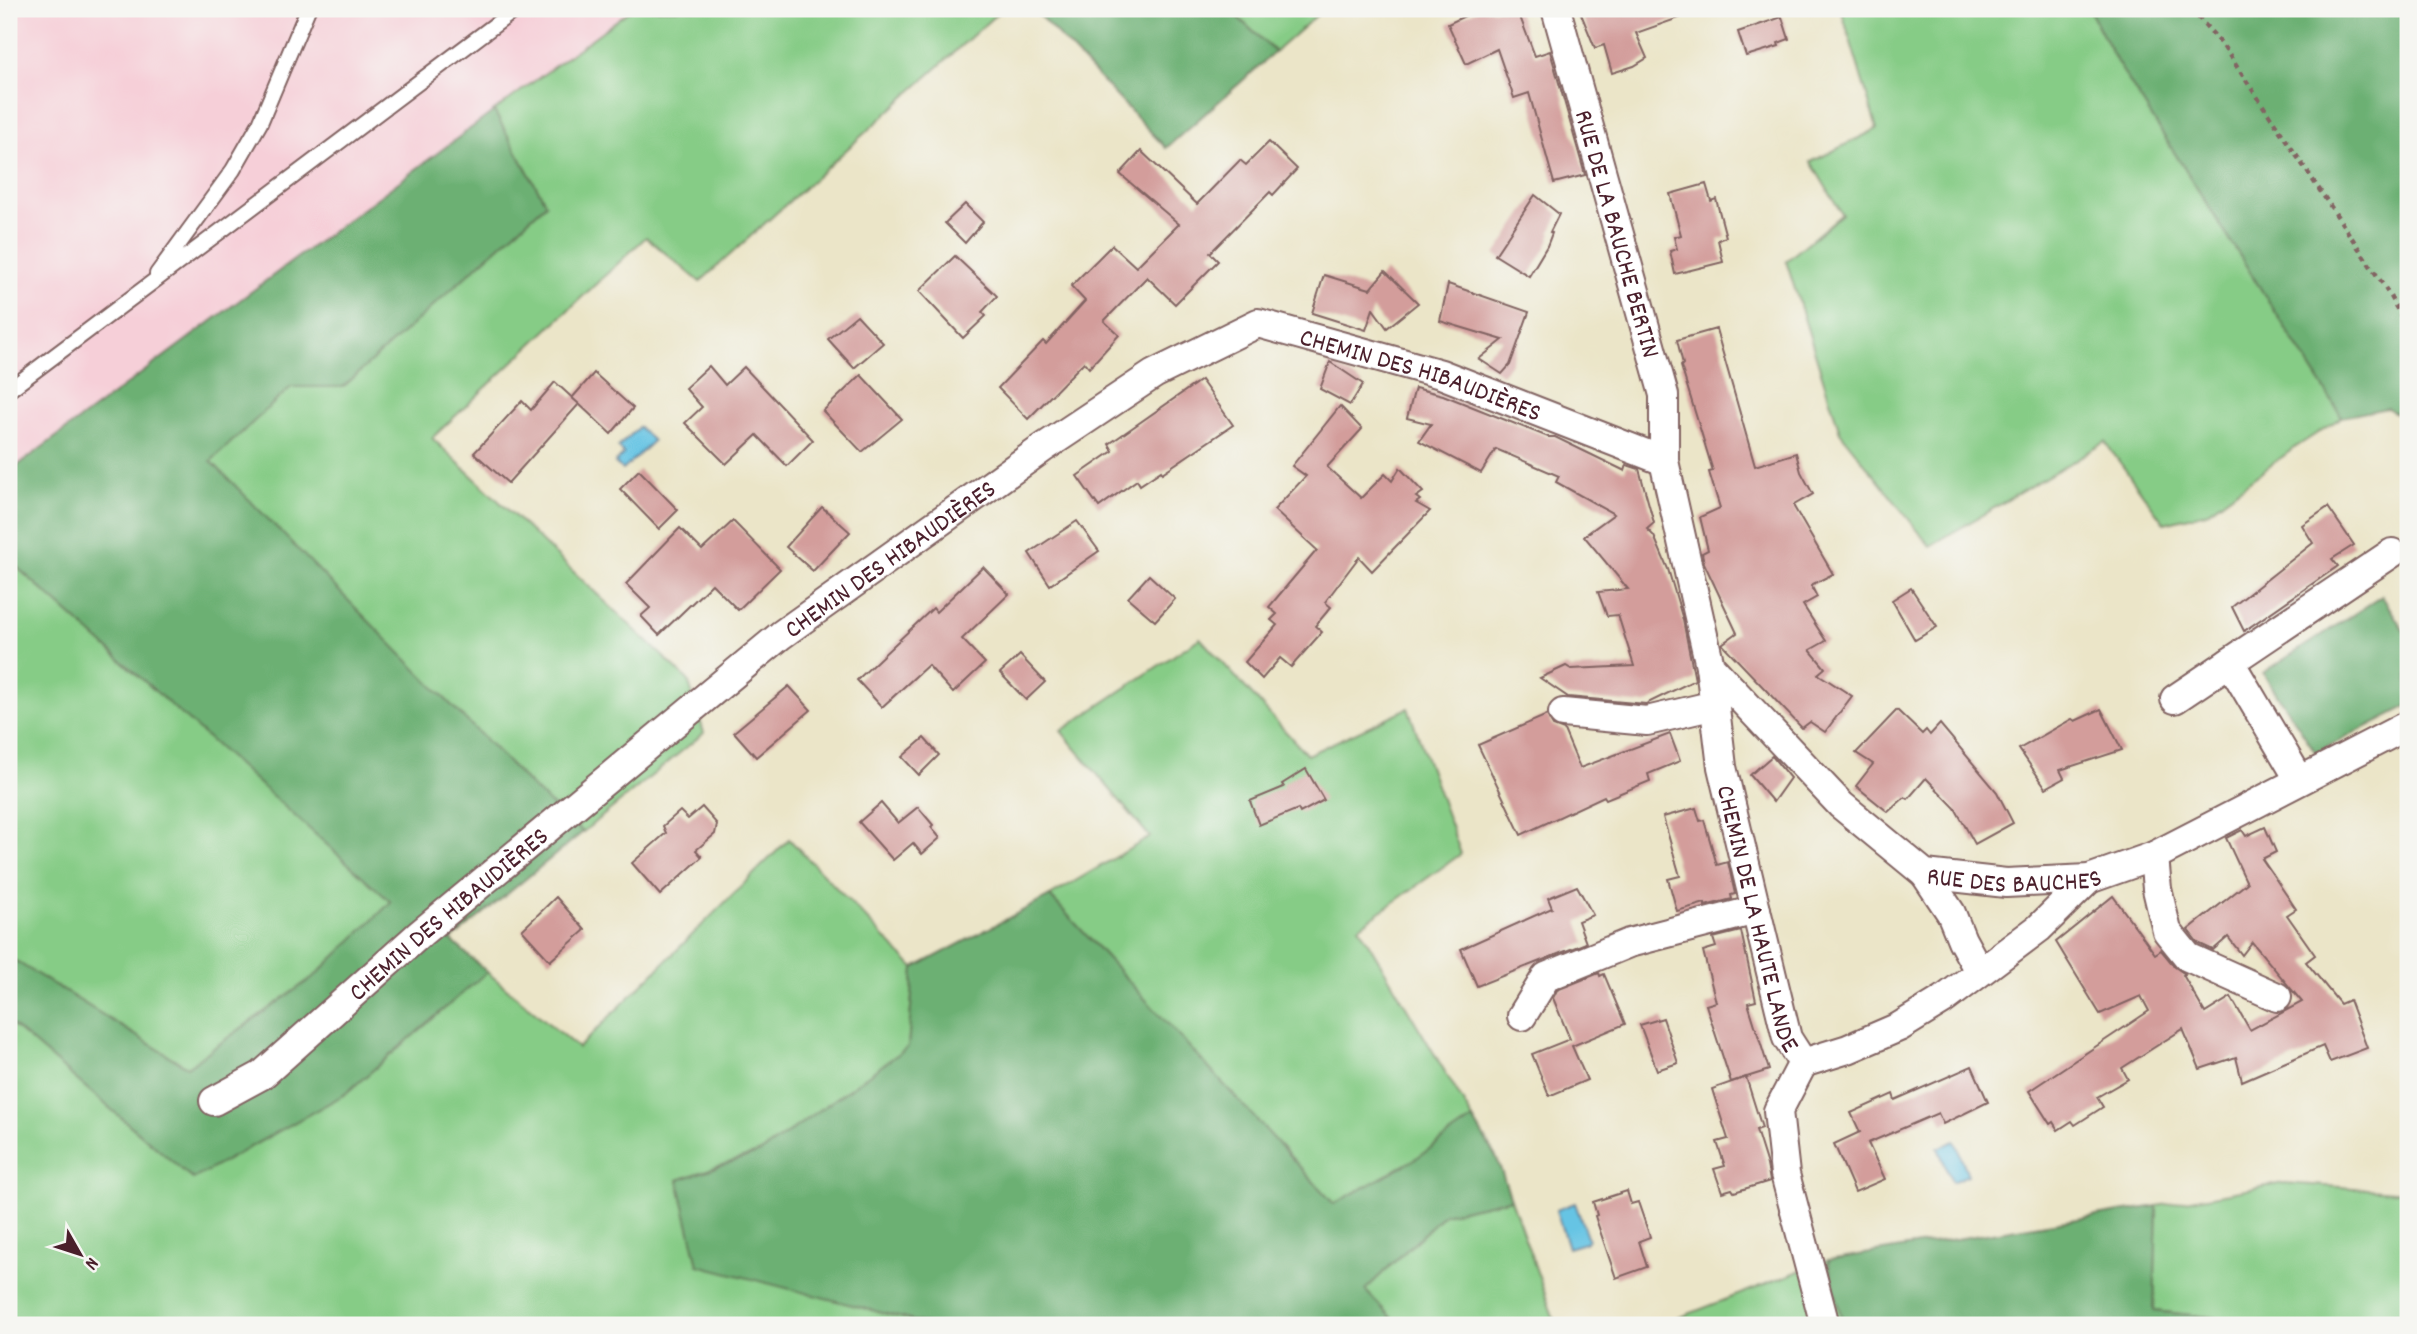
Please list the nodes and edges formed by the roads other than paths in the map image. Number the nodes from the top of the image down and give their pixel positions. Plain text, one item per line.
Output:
1 (308, 9) edge
2 (516, 9) edge
3 (1556, 9) edge
4 (147, 288) junction
5 (9, 390) edge
6 (1664, 461) junction
7 (2392, 553) dead end
8 (2230, 662) junction
9 (1710, 666) junction
10 (2175, 699) dead end
11 (1714, 705) junction
12 (1563, 713) dead end
13 (2408, 725) edge
14 (2299, 779) junction
15 (2154, 856) junction
16 (1925, 874) junction
17 (2089, 879) junction
18 (1756, 910) junction
19 (1979, 971) junction
20 (2277, 997) dead end
21 (1522, 1016) dead end
22 (1803, 1063) junction
23 (214, 1101) dead end
24 (1825, 1325) edge

1 - 4 lane
2 - 4 lane
3 - 6 street, RUE DE LA BAUCHE BERTIN
4 - 5 lane
6 - 9 street
6 - 23 street, CHEMIN DES HIBAUDIÈRES
7 - 8 street
8 - 10 street
8 - 14 street
9 - 11 street, CHEMIN DE LA HAUTE LANDE
9 - 16 street, RUE DES BAUCHES
11 - 12 street
11 - 18 street, CHEMIN DE LA HAUTE LANDE
13 - 14 street, RUE DES BAUCHES
14 - 15 street, RUE DES BAUCHES
15 - 17 street, RUE DES BAUCHES
15 - 20 street
16 - 17 street, RUE DES BAUCHES
16 - 19 street
17 - 19 street
18 - 21 street
18 - 22 street, CHEMIN DE LA HAUTE LANDE
19 - 22 street
22 - 24 street, CHEMIN DE LA HAUTE LANDE

